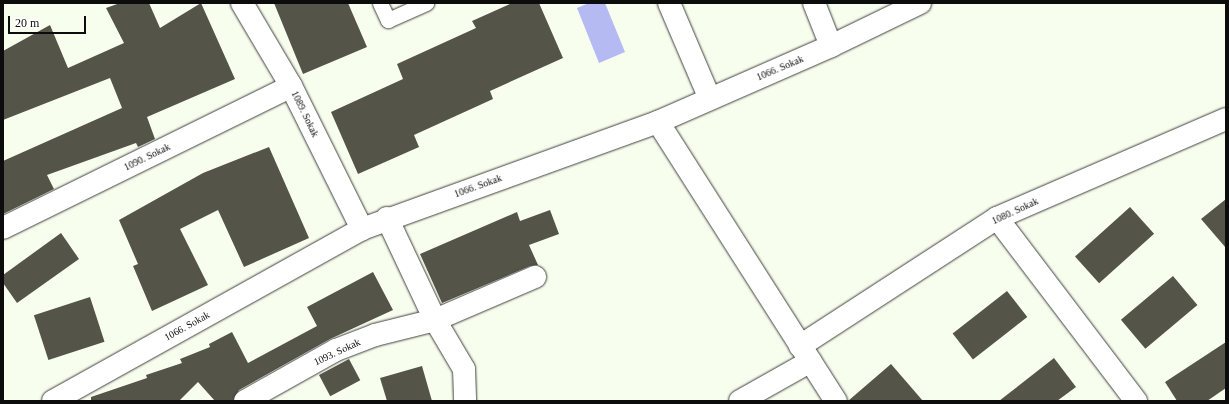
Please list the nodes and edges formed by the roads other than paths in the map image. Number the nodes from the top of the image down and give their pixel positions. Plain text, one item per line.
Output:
1 (242, 3) edge
2 (380, 3) edge
3 (426, 3) edge
4 (669, 3) edge
5 (814, 3) edge
6 (920, 3) edge
7 (831, 46) junction
8 (291, 86) junction
9 (710, 99) junction
10 (1226, 119) edge
11 (658, 122) junction
12 (387, 218) junction
13 (997, 218) junction
14 (3, 228) edge
15 (362, 228) junction
16 (535, 277) dead end
17 (435, 320) junction
18 (805, 354) junction
19 (53, 401) edge
20 (245, 401) edge
21 (465, 401) edge
22 (740, 401) edge
23 (836, 401) edge
24 (1136, 401) edge

1 - 8 street, 1089. Sokak
2 - 3 lane
4 - 9 street
5 - 7 street
6 - 7 street, 1066. Sokak
7 - 9 street, 1066. Sokak
8 - 14 street, 1090. Sokak
8 - 15 street, 1089. Sokak
9 - 11 street, 1066. Sokak
10 - 13 street, 1080. Sokak
11 - 12 street, 1066. Sokak
11 - 18 street
12 - 15 street, 1066. Sokak
12 - 17 street
13 - 18 street, 1080. Sokak
13 - 24 street
15 - 19 street, 1066. Sokak
16 - 17 street, 1093. Sokak
17 - 20 street, 1093. Sokak
17 - 21 street
18 - 22 street, 1080. Sokak
18 - 23 street

